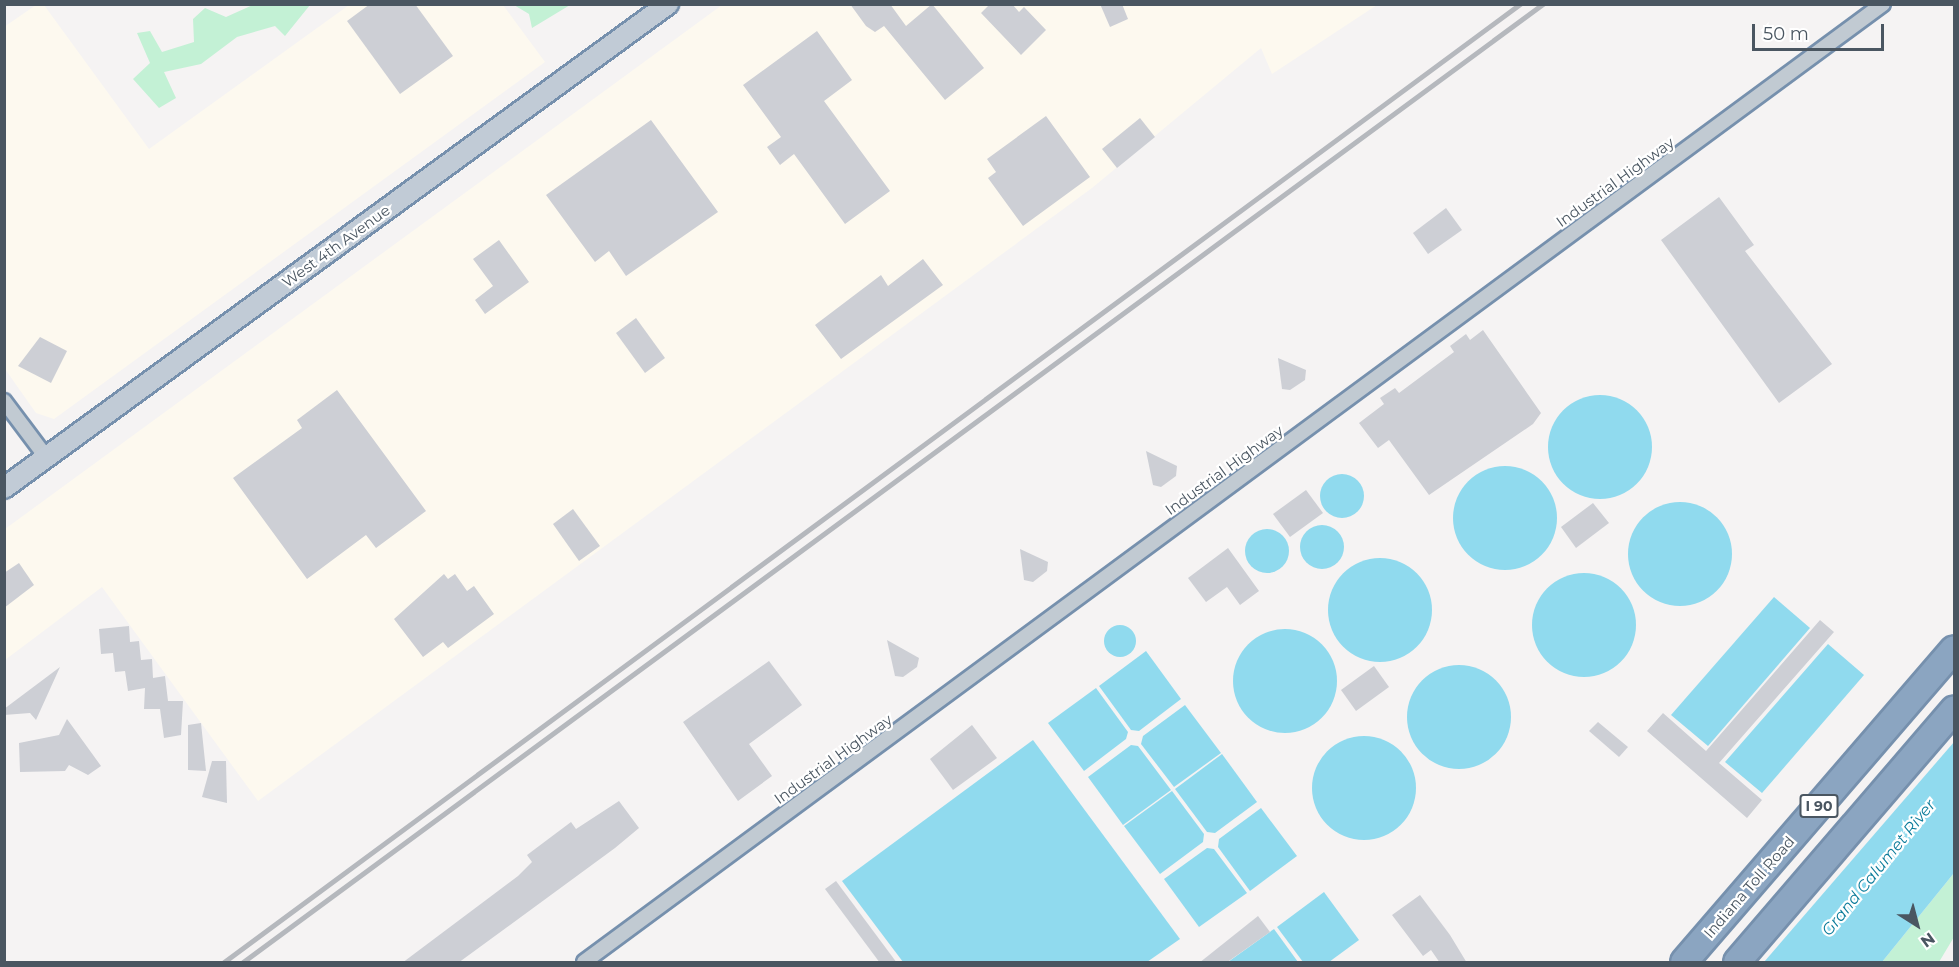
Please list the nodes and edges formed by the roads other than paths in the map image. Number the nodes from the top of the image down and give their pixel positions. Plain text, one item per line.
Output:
1 (668, 4) edge
2 (1883, 4) edge
3 (4, 401) edge
4 (46, 457) junction
5 (4, 488) edge
6 (1954, 649) edge
7 (1954, 710) edge
8 (584, 963) edge
9 (1684, 963) edge
10 (1737, 963) edge

1 - 4 main road, West 4th Avenue
2 - 8 street, Industrial Highway
3 - 4 street
4 - 5 main road, West 4th Avenue
6 - 9 highway, Indiana Toll Road / I 90
7 - 10 highway, I 90

